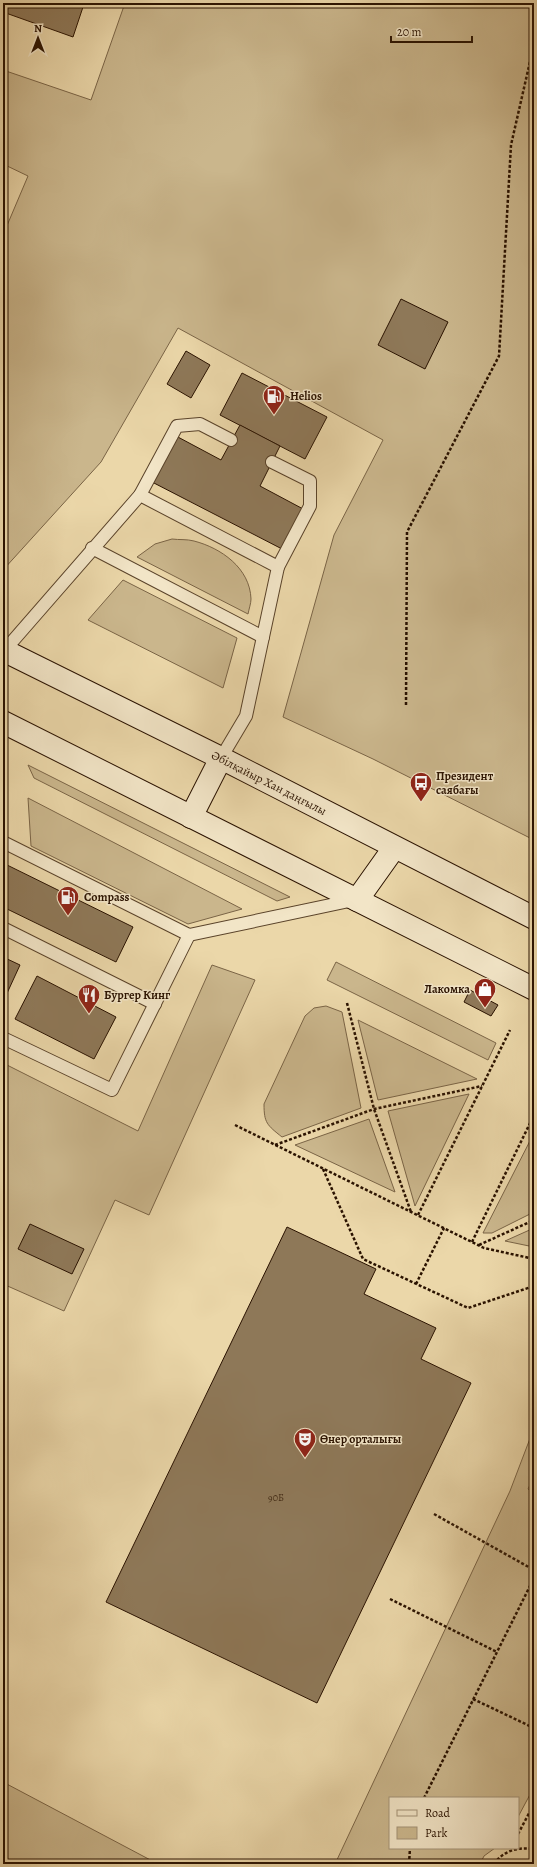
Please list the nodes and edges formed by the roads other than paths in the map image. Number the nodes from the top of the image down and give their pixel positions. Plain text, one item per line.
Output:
1 (232, 440) dead end
2 (272, 462) dead end
3 (140, 495) junction
4 (92, 548) junction
5 (278, 567) junction
6 (263, 637) junction
7 (4, 651) edge
8 (3, 722) edge
9 (221, 758) junction
10 (192, 817) junction
11 (3, 842) edge
12 (394, 848) junction
13 (357, 900) junction
14 (534, 918) edge
15 (3, 928) edge
16 (189, 935) junction
17 (534, 989) edge
18 (155, 1004) junction
19 (3, 1038) edge

1 - 3 lane
2 - 5 lane
3 - 4 lane
3 - 5 lane
4 - 6 lane
4 - 7 lane
5 - 6 lane
6 - 9 lane
7 - 9 main road, Әбілқайыр Хан даңғылы
8 - 10 main road
9 - 10 main road
9 - 12 main road, Әбілқайыр Хан даңғылы
10 - 13 main road
11 - 16 lane
12 - 13 main road
12 - 14 main road, Әбілқайыр Хан даңғылы
13 - 16 lane
13 - 17 main road
15 - 18 lane
16 - 18 lane
18 - 19 lane

